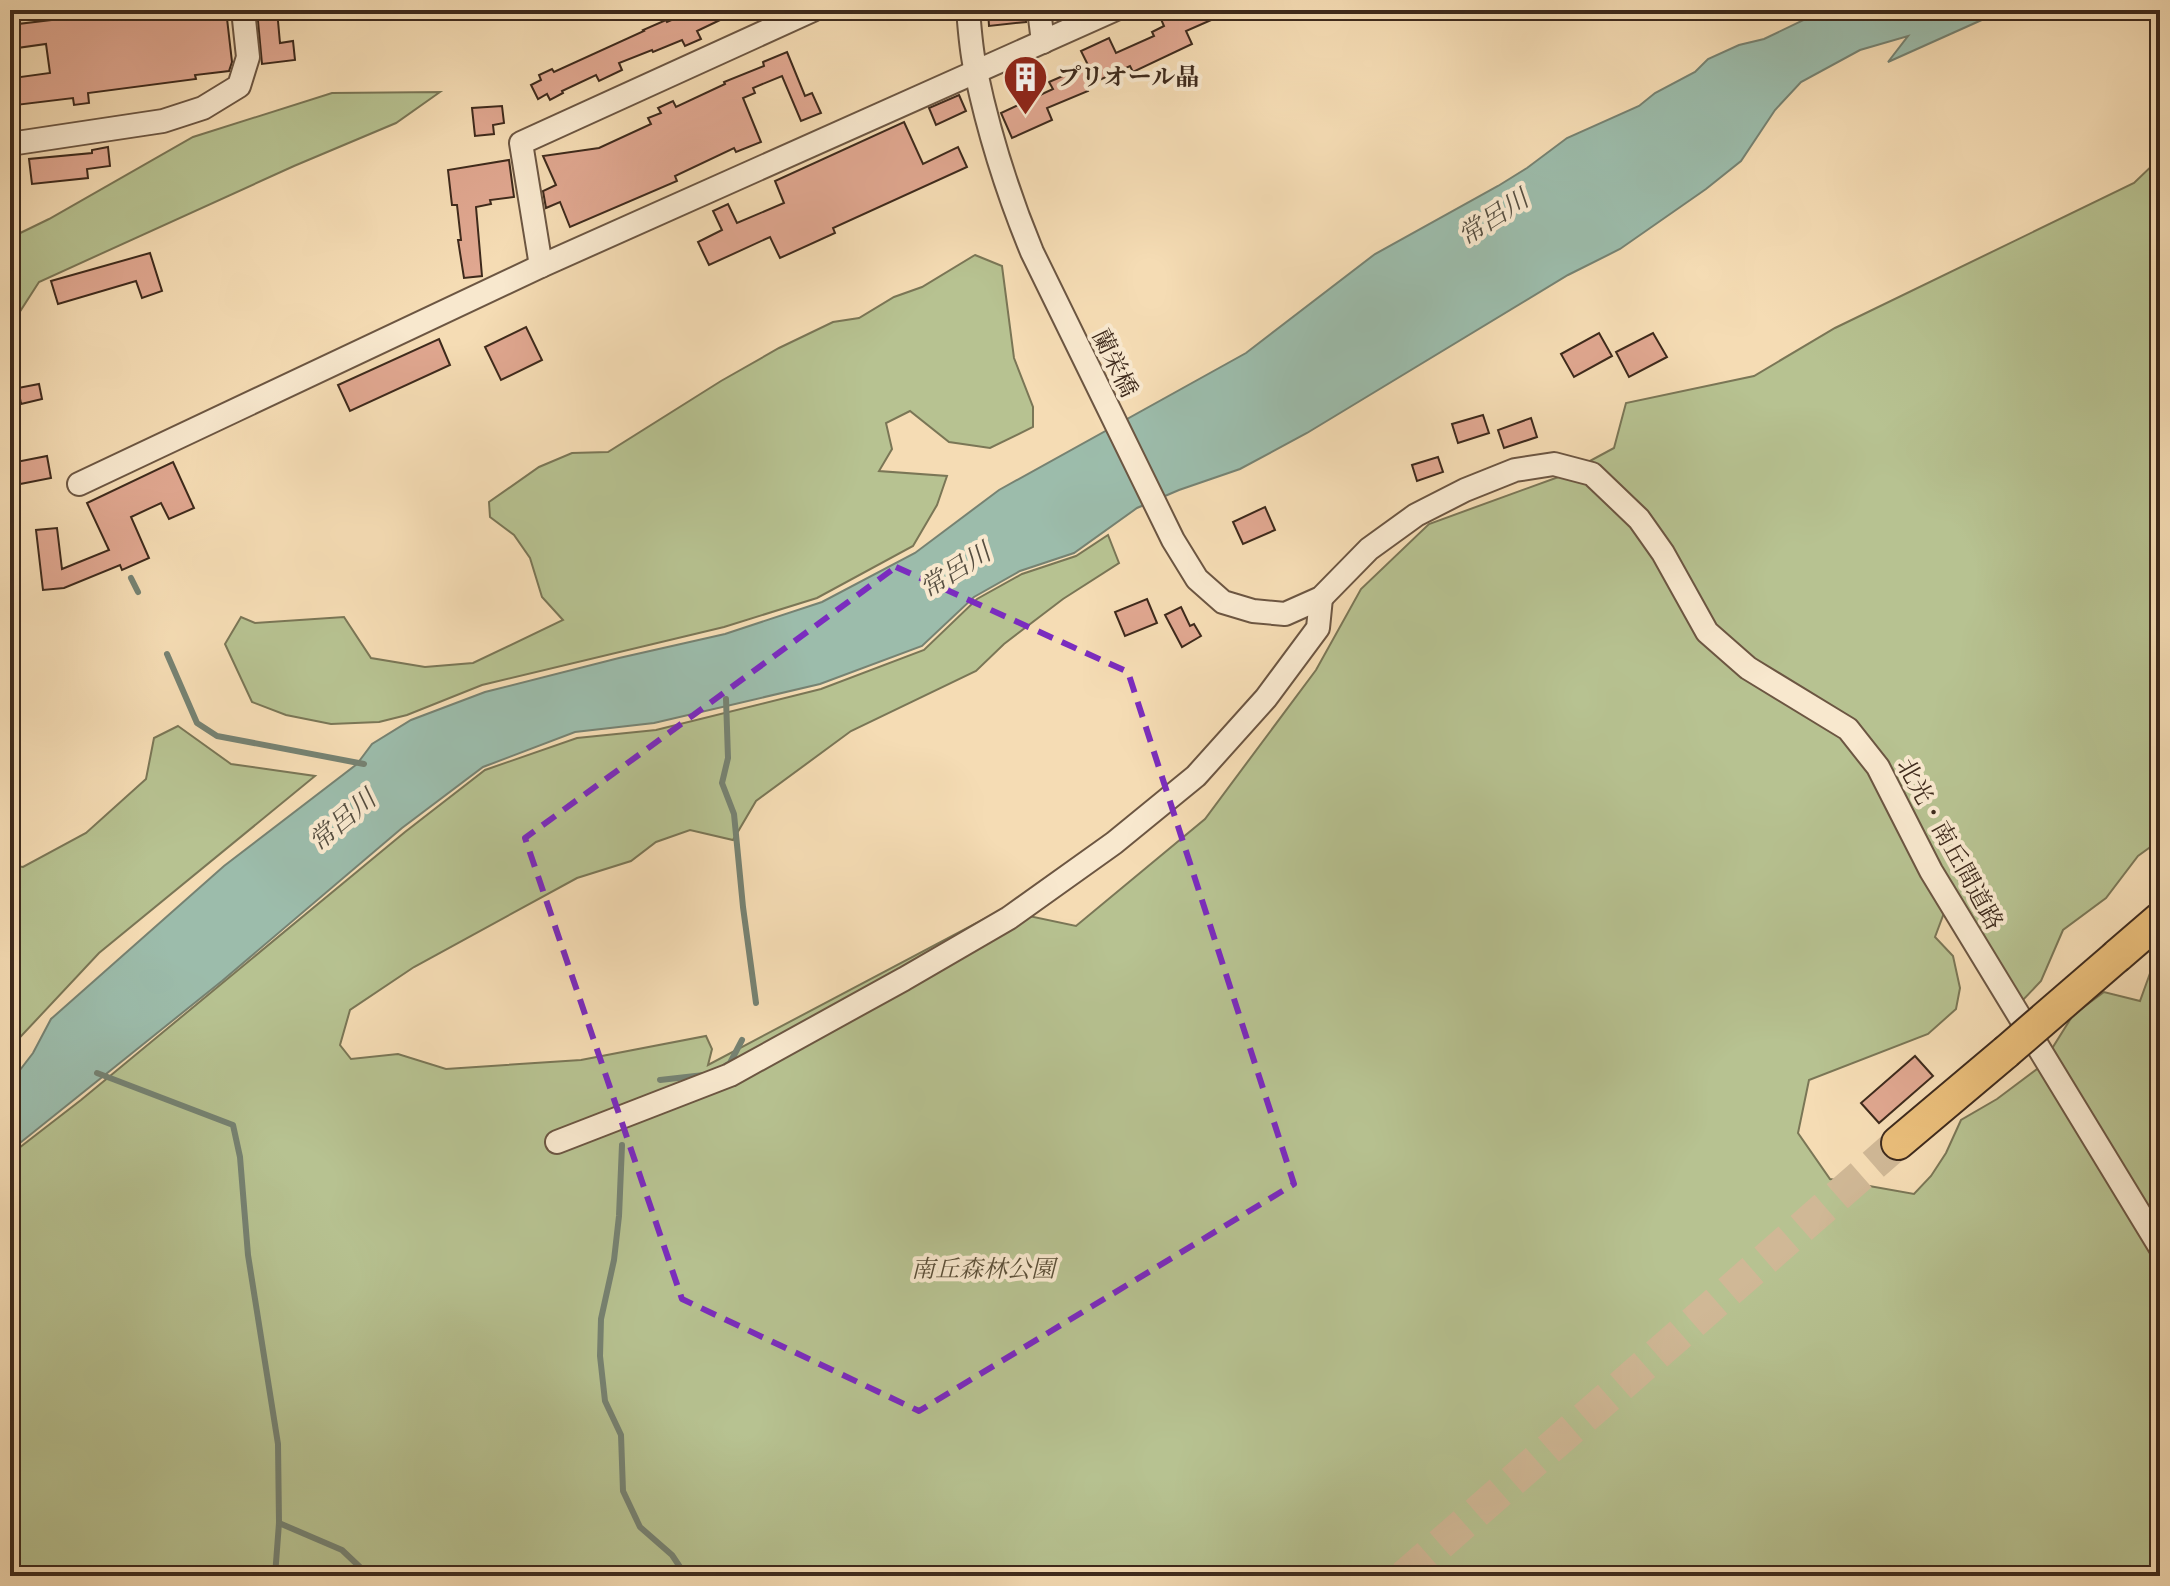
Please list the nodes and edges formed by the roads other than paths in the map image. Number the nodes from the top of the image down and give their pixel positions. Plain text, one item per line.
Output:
1 (243, 10) edge
2 (813, 10) edge
3 (968, 10) edge
4 (1039, 10) edge
5 (1114, 10) edge
6 (1043, 42) junction
7 (975, 70) junction
8 (10, 144) edge
9 (541, 266) junction
10 (79, 484) dead end
11 (1321, 598) junction
12 (2160, 919) edge
13 (557, 1142) dead end
14 (1898, 1143) tunnel mouth
15 (2160, 1247) edge

1 - 8 street
2 - 9 street
3 - 7 street, 蘭栄橋
4 - 6 street
5 - 6 street
6 - 7 street
7 - 9 street
7 - 11 street, 蘭栄橋
9 - 10 street
11 - 13 street
11 - 15 street, 北光・南丘間道路
12 - 14 highway, bridge

